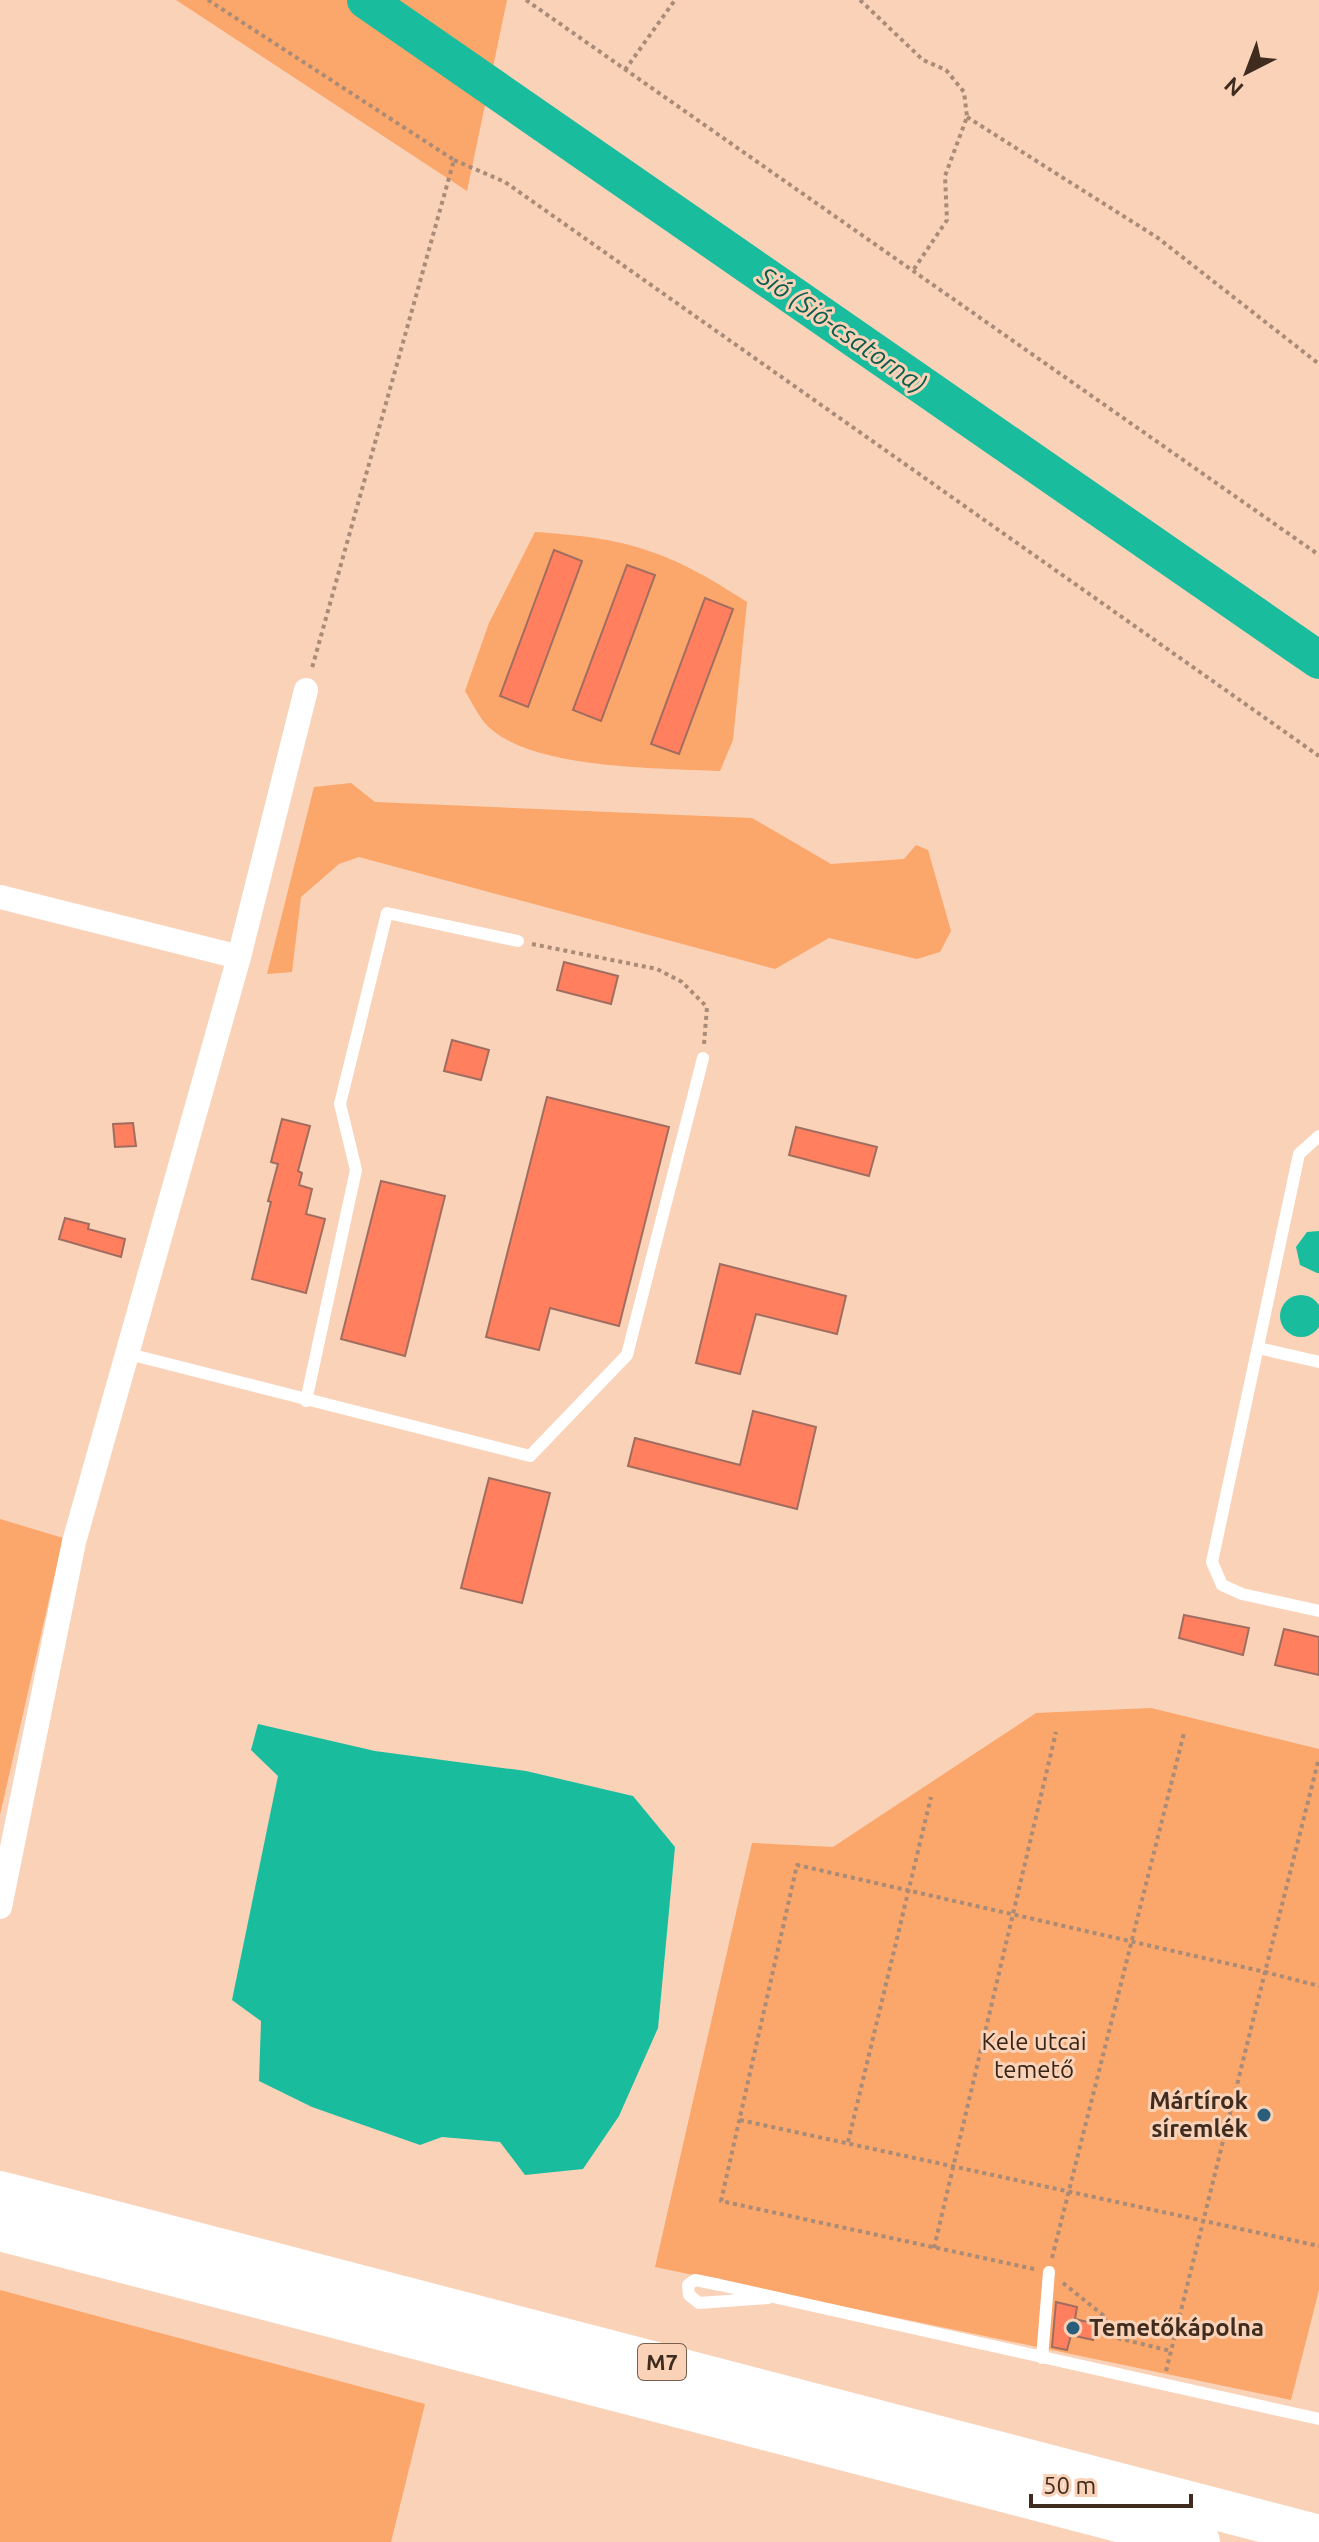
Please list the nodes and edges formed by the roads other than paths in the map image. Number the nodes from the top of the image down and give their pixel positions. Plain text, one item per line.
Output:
1 (306, 690) road end
2 (0, 897) edge
3 (518, 941) road end
4 (239, 957) junction
5 (703, 1058) road end
6 (1319, 1136) edge
7 (1258, 1348) junction
8 (129, 1354) junction
9 (1319, 1362) edge
10 (306, 1401) junction
11 (1319, 1611) edge
12 (0, 1907) edge
13 (1, 2205) edge
14 (1049, 2272) road end
15 (768, 2298) junction
16 (1042, 2358) junction
17 (1319, 2419) edge
18 (1319, 2536) edge
19 (1199, 2542) edge

1 - 4 street
2 - 4 street
3 - 10 lane
4 - 8 street
5 - 10 lane
6 - 7 lane
7 - 9 lane
7 - 11 lane
8 - 10 lane
8 - 12 street
13 - 18 highway, M7
13 - 19 highway, M7
14 - 16 lane
15 - 15 lane
15 - 16 lane
16 - 17 lane

